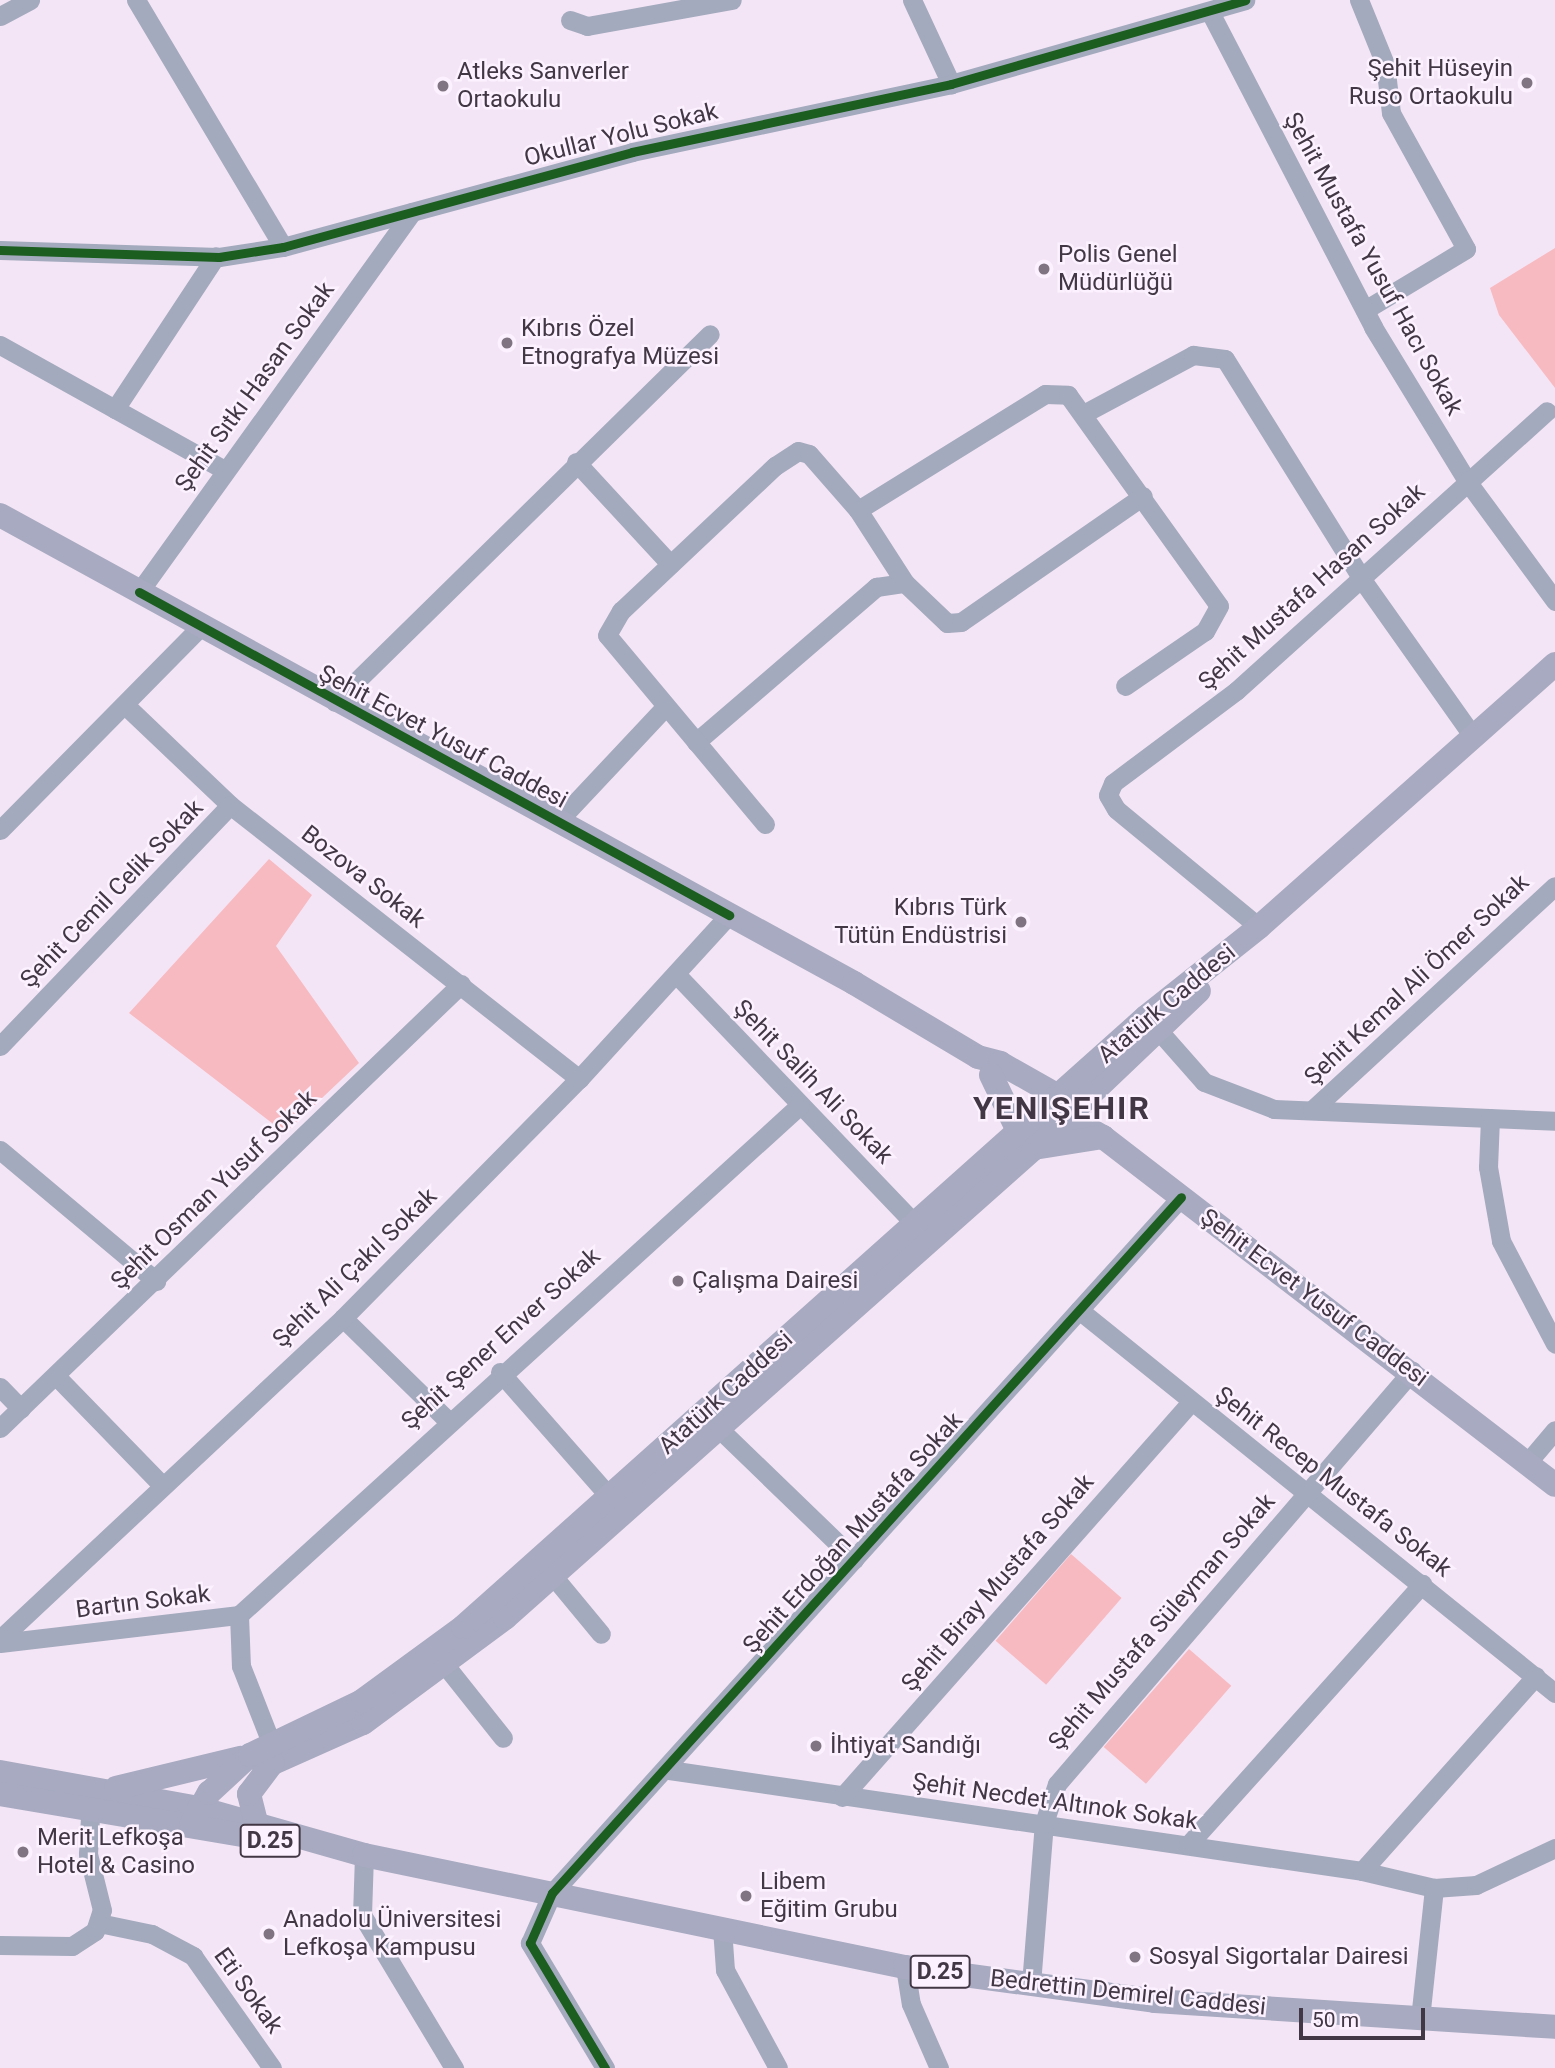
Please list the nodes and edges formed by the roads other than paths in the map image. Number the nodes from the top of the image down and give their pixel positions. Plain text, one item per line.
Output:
1 (30, 0) edge
2 (136, 0) edge
3 (732, 0) edge
4 (912, 0) edge
5 (1245, 0) edge
6 (1359, 0) edge
7 (1210, 12) junction
8 (0, 16) edge
9 (570, 20) dead end
10 (951, 85) junction
11 (412, 212) junction
12 (283, 247) junction
13 (0, 250) edge
14 (216, 256) junction
15 (1365, 310) junction
16 (710, 334) dead end
17 (0, 345) edge
18 (115, 409) junction
19 (1547, 411) dead end
20 (1085, 413) junction
21 (576, 462) junction
22 (225, 470) junction
23 (1467, 481) junction
24 (1143, 496) junction
25 (858, 510) junction
26 (0, 515) edge
27 (670, 564) junction
28 (1363, 581) junction
29 (905, 583) junction
30 (139, 592) junction
31 (1555, 601) edge
32 (201, 626) junction
33 (1555, 664) edge
34 (1125, 686) dead end
35 (335, 702) junction
36 (125, 705) junction
37 (666, 706) junction
38 (1474, 738) junction
39 (696, 742) junction
40 (230, 806) junction
41 (559, 820) junction
42 (765, 824) dead end
43 (0, 830) edge
44 (1555, 886) edge
45 (729, 915) junction
46 (1254, 932) junction
47 (676, 974) junction
48 (461, 984) junction
49 (1159, 1031) junction
50 (0, 1046) edge
51 (985, 1066) junction
52 (1099, 1074) junction
53 (1026, 1077) junction
54 (579, 1079) junction
55 (800, 1105) junction
56 (1059, 1107) junction
57 (1312, 1110) junction
58 (1490, 1118) junction
59 (1555, 1121) edge
60 (1103, 1137) junction
61 (1026, 1141) junction
62 (0, 1150) edge
63 (1181, 1197) junction
64 (915, 1224) junction
65 (156, 1281) junction
66 (1079, 1310) junction
67 (343, 1318) junction
68 (1555, 1344) edge
69 (1412, 1371) junction
70 (500, 1372) junction
71 (57, 1377) junction
72 (0, 1387) edge
73 (1191, 1402) junction
74 (21, 1409) junction
75 (447, 1420) junction
76 (711, 1421) junction
77 (0, 1428) edge
78 (1555, 1430) edge
79 (1527, 1463) junction
80 (162, 1485) junction
81 (1555, 1485) edge
82 (1307, 1493) junction
83 (617, 1505) junction
84 (854, 1559) junction
85 (553, 1576) junction
86 (1422, 1584) junction
87 (239, 1615) junction
88 (601, 1634) dead end
89 (0, 1641) edge
90 (444, 1665) junction
91 (1536, 1676) junction
92 (1555, 1693) edge
93 (503, 1738) dead end
94 (265, 1754) junction
95 (669, 1770) junction
96 (0, 1772) edge
97 (98, 1793) junction
98 (0, 1794) edge
99 (842, 1797) junction
100 (203, 1818) junction
101 (256, 1822) junction
102 (1044, 1823) junction
103 (1188, 1845) junction
104 (335, 1848) junction
105 (1555, 1848) edge
106 (363, 1854) junction
107 (1362, 1871) junction
108 (1434, 1888) junction
109 (552, 1893) junction
110 (99, 1923) junction
111 (722, 1928) junction
112 (0, 1945) edge
113 (905, 1967) junction
114 (1031, 1984) junction
115 (1420, 2019) junction
116 (1555, 2027) edge
117 (272, 2068) edge
118 (453, 2068) edge
119 (605, 2068) edge
120 (778, 2068) edge
121 (939, 2068) edge

1 - 8 street
2 - 12 street
3 - 9 street
4 - 10 street
5 - 7 street, Okullar Yolu Sokak
6 - 15 street
7 - 10 street, Okullar Yolu Sokak
7 - 15 street, Şehit Mustafa Yusuf Hacı Sokak
10 - 11 street, Okullar Yolu Sokak
11 - 12 street, Okullar Yolu Sokak
11 - 22 street, Şehit Sıtkı Hasan Sokak
12 - 14 street, Okullar Yolu Sokak
13 - 14 street, Okullar Yolu Sokak
14 - 18 street
15 - 23 street, Şehit Mustafa Yusuf Hacı Sokak
16 - 21 street
17 - 18 street
18 - 22 street
19 - 23 street, Şehit Mustafa Hasan Sokak
20 - 24 street
20 - 25 street
20 - 28 street
21 - 27 street
21 - 35 street
22 - 30 street, Şehit Sıtkı Hasan Sokak
23 - 28 street, Şehit Mustafa Hasan Sokak
23 - 31 street, Şehit Mustafa Yusuf Hacı Sokak
24 - 29 street
24 - 34 street
25 - 27 street
25 - 29 street
26 - 30 main road, Şehit Ecvet Yusuf Caddesi
27 - 37 street
28 - 38 street
28 - 46 street, Şehit Mustafa Hasan Sokak
29 - 39 street
30 - 32 main road, Şehit Ecvet Yusuf Caddesi
32 - 35 main road, Şehit Ecvet Yusuf Caddesi
32 - 36 street
33 - 38 main road, Atatürk Caddesi
35 - 41 main road, Şehit Ecvet Yusuf Caddesi
36 - 40 street, Bozova Sokak
36 - 43 street
37 - 39 street
37 - 41 street
38 - 46 main road, Atatürk Caddesi
39 - 42 street
40 - 48 street, Bozova Sokak
40 - 50 street, Şehit Cemil Celik Sokak
41 - 45 main road, Şehit Ecvet Yusuf Caddesi
44 - 57 street, Şehit Kemal Ali Ömer Sokak
45 - 47 street, Şehit Ali Çakıl Sokak
45 - 51 main road, Şehit Ecvet Yusuf Caddesi
46 - 49 main road, Atatürk Caddesi
46 - 52 main road, Atatürk Caddesi
47 - 54 street, Şehit Ali Çakıl Sokak
47 - 55 street, Şehit Salih Ali Sokak
48 - 54 street, Bozova Sokak
48 - 65 street, Şehit Osman Yusuf Sokak
49 - 52 main road, Atatürk Caddesi
49 - 57 street
51 - 53 main road, Şehit Ecvet Yusuf Caddesi
51 - 56 main road
51 - 61 main road
52 - 53 main road
52 - 56 main road, Atatürk Caddesi
52 - 60 main road
53 - 56 main road, Şehit Ecvet Yusuf Caddesi
54 - 67 street, Şehit Ali Çakıl Sokak
55 - 64 street, Şehit Salih Ali Sokak
55 - 70 street, Şehit Şener Enver Sokak
56 - 60 main road, Şehit Ecvet Yusuf Caddesi
56 - 61 main road, Atatürk Caddesi
57 - 58 street
58 - 59 street
58 - 68 street
60 - 61 main road
60 - 63 main road, Şehit Ecvet Yusuf Caddesi
61 - 64 main road, Atatürk Caddesi
61 - 76 main road, Atatürk Caddesi
62 - 65 street
63 - 66 street, Şehit Erdoğan Mustafa Sokak
63 - 69 main road, Şehit Ecvet Yusuf Caddesi
64 - 76 main road, Atatürk Caddesi
65 - 71 street, Şehit Osman Yusuf Sokak
66 - 73 street, Şehit Recep Mustafa Sokak
66 - 84 street, Şehit Erdoğan Mustafa Sokak
67 - 75 street
67 - 80 street, Şehit Ali Çakıl Sokak
69 - 79 main road, Şehit Ecvet Yusuf Caddesi
69 - 82 street, Şehit Mustafa Süleyman Sokak
70 - 75 street, Şehit Şener Enver Sokak
70 - 83 street
71 - 74 street, Şehit Osman Yusuf Sokak
71 - 80 street
72 - 74 street
73 - 82 street, Şehit Recep Mustafa Sokak
73 - 99 street, Şehit Biray Mustafa Sokak
74 - 77 street, Şehit Osman Yusuf Sokak
75 - 87 street, Şehit Şener Enver Sokak
76 - 83 main road, Atatürk Caddesi
76 - 84 street
78 - 79 street
79 - 81 main road, Şehit Ecvet Yusuf Caddesi
80 - 89 street, Şehit Ali Çakıl Sokak
82 - 86 street, Şehit Recep Mustafa Sokak
82 - 102 street, Şehit Mustafa Süleyman Sokak
83 - 85 main road, Atatürk Caddesi
83 - 94 main road, Atatürk Caddesi
84 - 95 street, Şehit Erdoğan Mustafa Sokak
85 - 88 street
85 - 90 main road, Atatürk Caddesi
86 - 91 street, Şehit Recep Mustafa Sokak
86 - 103 street
87 - 89 street, Bartın Sokak
87 - 94 street, Bartın Sokak
90 - 93 street
90 - 94 main road, Atatürk Caddesi
91 - 92 street, Şehit Recep Mustafa Sokak
91 - 107 street
94 - 97 main road
94 - 100 main road, Atatürk Caddesi
94 - 101 main road
95 - 99 street, Şehit Necdet Altınok Sokak
95 - 109 street, Şehit Erdoğan Mustafa Sokak
96 - 97 main road, Bedrettin Demirel Caddesi / D.25
97 - 98 main road, Bedrettin Demirel Caddesi / D.25
97 - 100 main road, Bedrettin Demirel Caddesi / D.25
97 - 110 street
99 - 102 street, Şehit Necdet Altınok Sokak
100 - 101 main road, Bedrettin Demirel Caddesi / D.25
100 - 104 main road, Bedrettin Demirel Caddesi / D.25
101 - 104 main road, Bedrettin Demirel Caddesi / D.25
102 - 103 street, Şehit Necdet Altınok Sokak
102 - 114 street, Şehit Mustafa Süleyman Sokak
103 - 107 street, Şehit Necdet Altınok Sokak
104 - 106 main road, Bedrettin Demirel Caddesi / D.25
105 - 108 street, Şehit Necdet Altınok Sokak
106 - 109 main road, Bedrettin Demirel Caddesi / D.25
106 - 118 street
107 - 108 street, Şehit Necdet Altınok Sokak
108 - 115 street
109 - 111 main road, Bedrettin Demirel Caddesi / D.25
109 - 119 street, Şehit Erdoğan Mustafa Sokak
110 - 112 street
110 - 117 street, Eti Sokak
111 - 113 main road, Bedrettin Demirel Caddesi / D.25
111 - 120 street
113 - 114 main road, Bedrettin Demirel Caddesi / D.25
113 - 121 street
114 - 115 main road, Bedrettin Demirel Caddesi / D.25
115 - 116 main road, Bedrettin Demirel Caddesi / D.25

